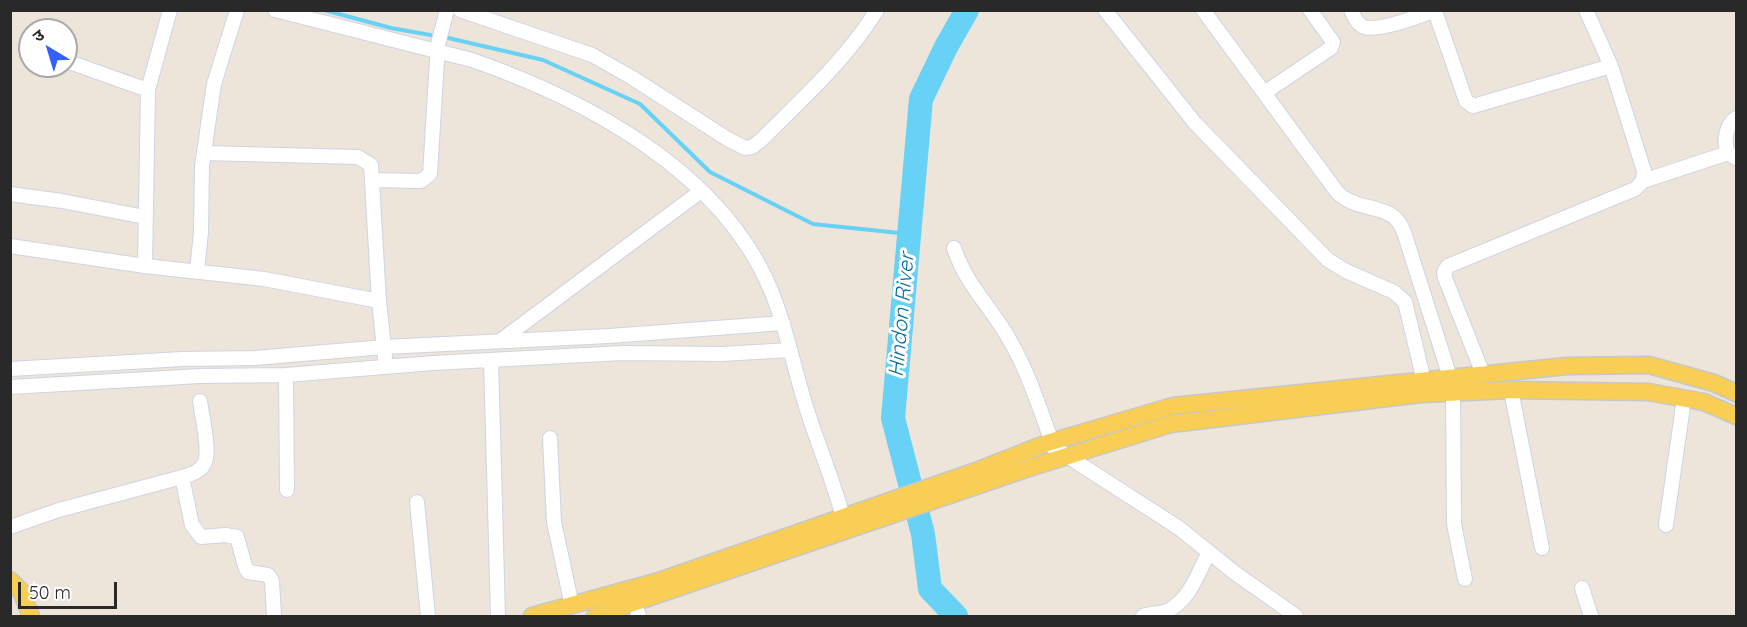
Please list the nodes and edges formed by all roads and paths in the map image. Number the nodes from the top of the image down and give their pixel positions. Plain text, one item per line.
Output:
1 (170, 10) edge
2 (237, 10) edge
3 (275, 10) edge
4 (877, 10) edge
5 (1105, 10) edge
6 (1203, 10) edge
7 (1310, 10) edge
8 (1351, 10) edge
9 (1586, 10) edge
10 (462, 11) edge
11 (1435, 11) edge
12 (446, 13) edge
13 (438, 49) junction
14 (78, 65) edge
15 (1611, 66) junction
16 (148, 90) junction
17 (1264, 93) junction
18 (1737, 118) edge
19 (204, 153) junction
20 (1732, 155) edge
21 (372, 180) junction
22 (1643, 181) junction
23 (701, 191) junction
24 (10, 194) edge
25 (145, 217) junction
26 (10, 246) edge
27 (954, 248) dead end
28 (144, 266) junction
29 (197, 271) junction
30 (379, 301) junction
31 (787, 337) junction
32 (498, 342) junction
33 (385, 357) junction
34 (491, 360) junction
35 (195, 367) junction
36 (10, 369) edge
37 (1483, 374) junction
38 (286, 375) junction
39 (1424, 381) junction
40 (1451, 385) junction
41 (10, 387) edge
42 (1511, 390) junction
43 (1737, 393) edge
44 (1684, 399) junction
45 (200, 401) dead end
46 (1737, 416) edge
47 (1100, 428) junction
48 (550, 438) dead end
49 (1050, 442) junction
50 (1103, 445) junction
51 (1066, 457) junction
52 (182, 477) junction
53 (978, 478) junction
54 (287, 490) dead end
55 (417, 502) dead end
56 (847, 520) junction
57 (1666, 525) dead end
58 (10, 527) edge
59 (1542, 548) dead end
60 (1209, 552) junction
61 (1465, 579) dead end
62 (10, 580) edge
63 (682, 580) junction
64 (1582, 588) dead end
65 (10, 600) edge
66 (572, 606) junction
67 (637, 610) edge
68 (31, 616) edge
69 (274, 616) edge
70 (429, 616) edge
71 (498, 616) edge
72 (532, 616) edge
73 (595, 616) edge
74 (1143, 616) edge
75 (1296, 616) edge
76 (1591, 616) edge

1 - 16 street
2 - 19 street
3 - 13 street
4 - 10 street
5 - 39 street
6 - 17 street
7 - 17 street
8 - 11 street
9 - 15 street
11 - 15 street
12 - 13 street
13 - 21 street
13 - 23 street
14 - 16 street
15 - 22 street
16 - 25 street
17 - 40 street
18 - 20 street
19 - 21 street
19 - 29 street
20 - 22 street
21 - 30 street
22 - 37 street
23 - 31 street
23 - 32 street
24 - 25 street
25 - 28 street
26 - 28 street
27 - 49 street
28 - 29 street
29 - 30 street
30 - 33 street
31 - 32 street
31 - 34 street
31 - 56 street
32 - 33 street
33 - 34 street
33 - 35 street
33 - 38 street
34 - 71 street
35 - 36 street
35 - 38 street
35 - 41 street
37 - 40 main road
37 - 43 main road
38 - 54 street
39 - 40 main road
39 - 47 main road
40 - 42 main road
40 - 50 main road
40 - 61 street
42 - 44 main road
42 - 59 street
44 - 46 main road
44 - 57 street
45 - 52 street
47 - 49 main road
47 - 50 main road
48 - 66 street
49 - 51 street
49 - 53 main road
50 - 51 main road
51 - 53 main road
51 - 60 street
52 - 58 street
52 - 69 street
53 - 56 main road
55 - 70 street
56 - 63 main road
60 - 74 street
60 - 75 street
62 - 68 main road
63 - 66 main road
63 - 67 main road
64 - 76 street
65 - 68 main road
66 - 72 main road
67 - 73 main road

